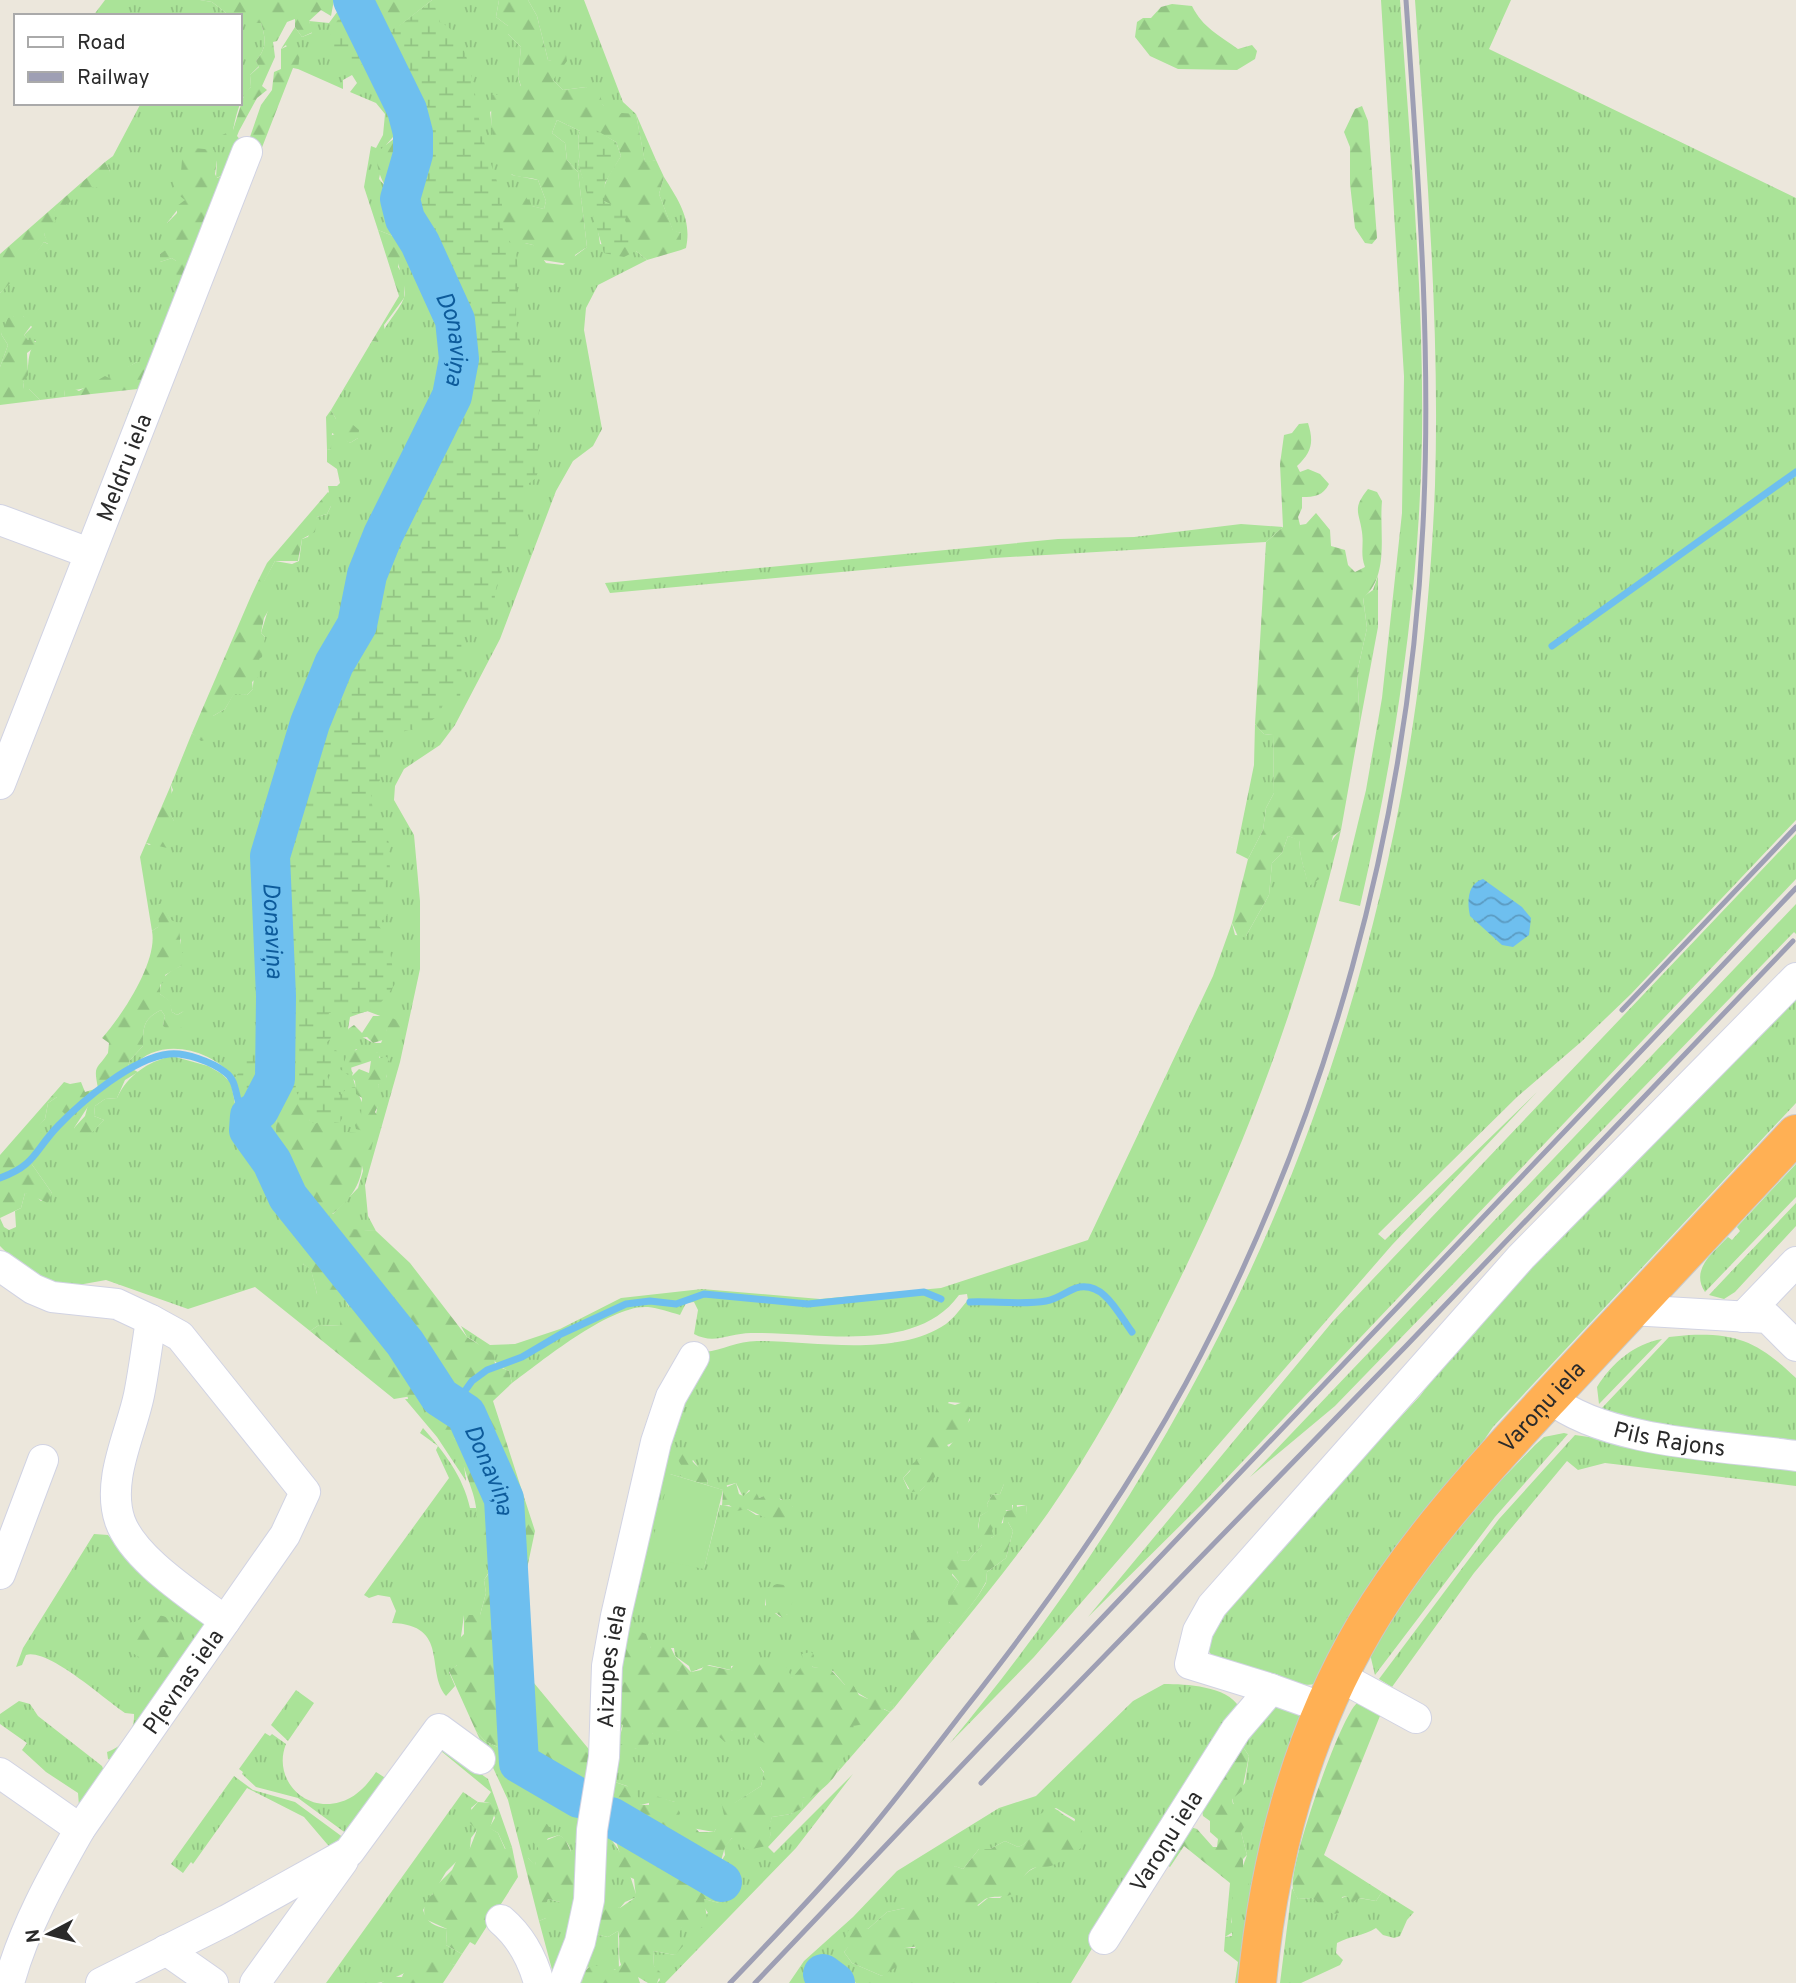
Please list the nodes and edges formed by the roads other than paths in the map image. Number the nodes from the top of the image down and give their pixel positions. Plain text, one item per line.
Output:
1 (247, 152) dead end
2 (0, 520) edge
3 (89, 553) junction
4 (0, 784) edge
5 (1796, 978) edge
6 (1796, 1134) edge
7 (1796, 1262) edge
8 (0, 1266) edge
9 (1631, 1310) junction
10 (1743, 1317) junction
11 (151, 1320) junction
12 (1796, 1346) edge
13 (694, 1357) dead end
14 (1550, 1398) junction
15 (1796, 1456) edge
16 (43, 1460) dead end
17 (0, 1574) edge
18 (225, 1621) junction
19 (1271, 1689) junction
20 (1332, 1692) junction
21 (1416, 1718) dead end
22 (480, 1759) dead end
23 (0, 1773) edge
24 (80, 1829) junction
25 (349, 1852) junction
26 (501, 1920) dead end
27 (1104, 1939) dead end
28 (166, 1950) junction
29 (209, 1982) edge
30 (9, 1983) edge
31 (101, 1983) edge
32 (255, 1983) edge
33 (539, 1983) edge
34 (564, 1983) edge
35 (1257, 1983) edge

1 - 3 street, Meldru iela
2 - 3 street
3 - 4 street, Meldru iela
5 - 19 street
6 - 9 highway, Varoņu iela
7 - 10 street
8 - 11 street
9 - 10 street
9 - 14 highway, Varoņu iela
10 - 12 street
11 - 18 street
11 - 18 street, Pļevnas iela
13 - 34 street, Aizupes iela
14 - 15 street, Pils Rajons
14 - 20 highway, Varoņu iela
16 - 17 street
18 - 24 street, Pļevnas iela
19 - 20 street
19 - 27 street, Varoņu iela
20 - 21 street
20 - 35 highway, Varoņu iela
22 - 25 street
23 - 24 street
24 - 30 street, Pļevnas iela
25 - 28 street
25 - 32 street
26 - 33 street
28 - 29 street
28 - 31 street

